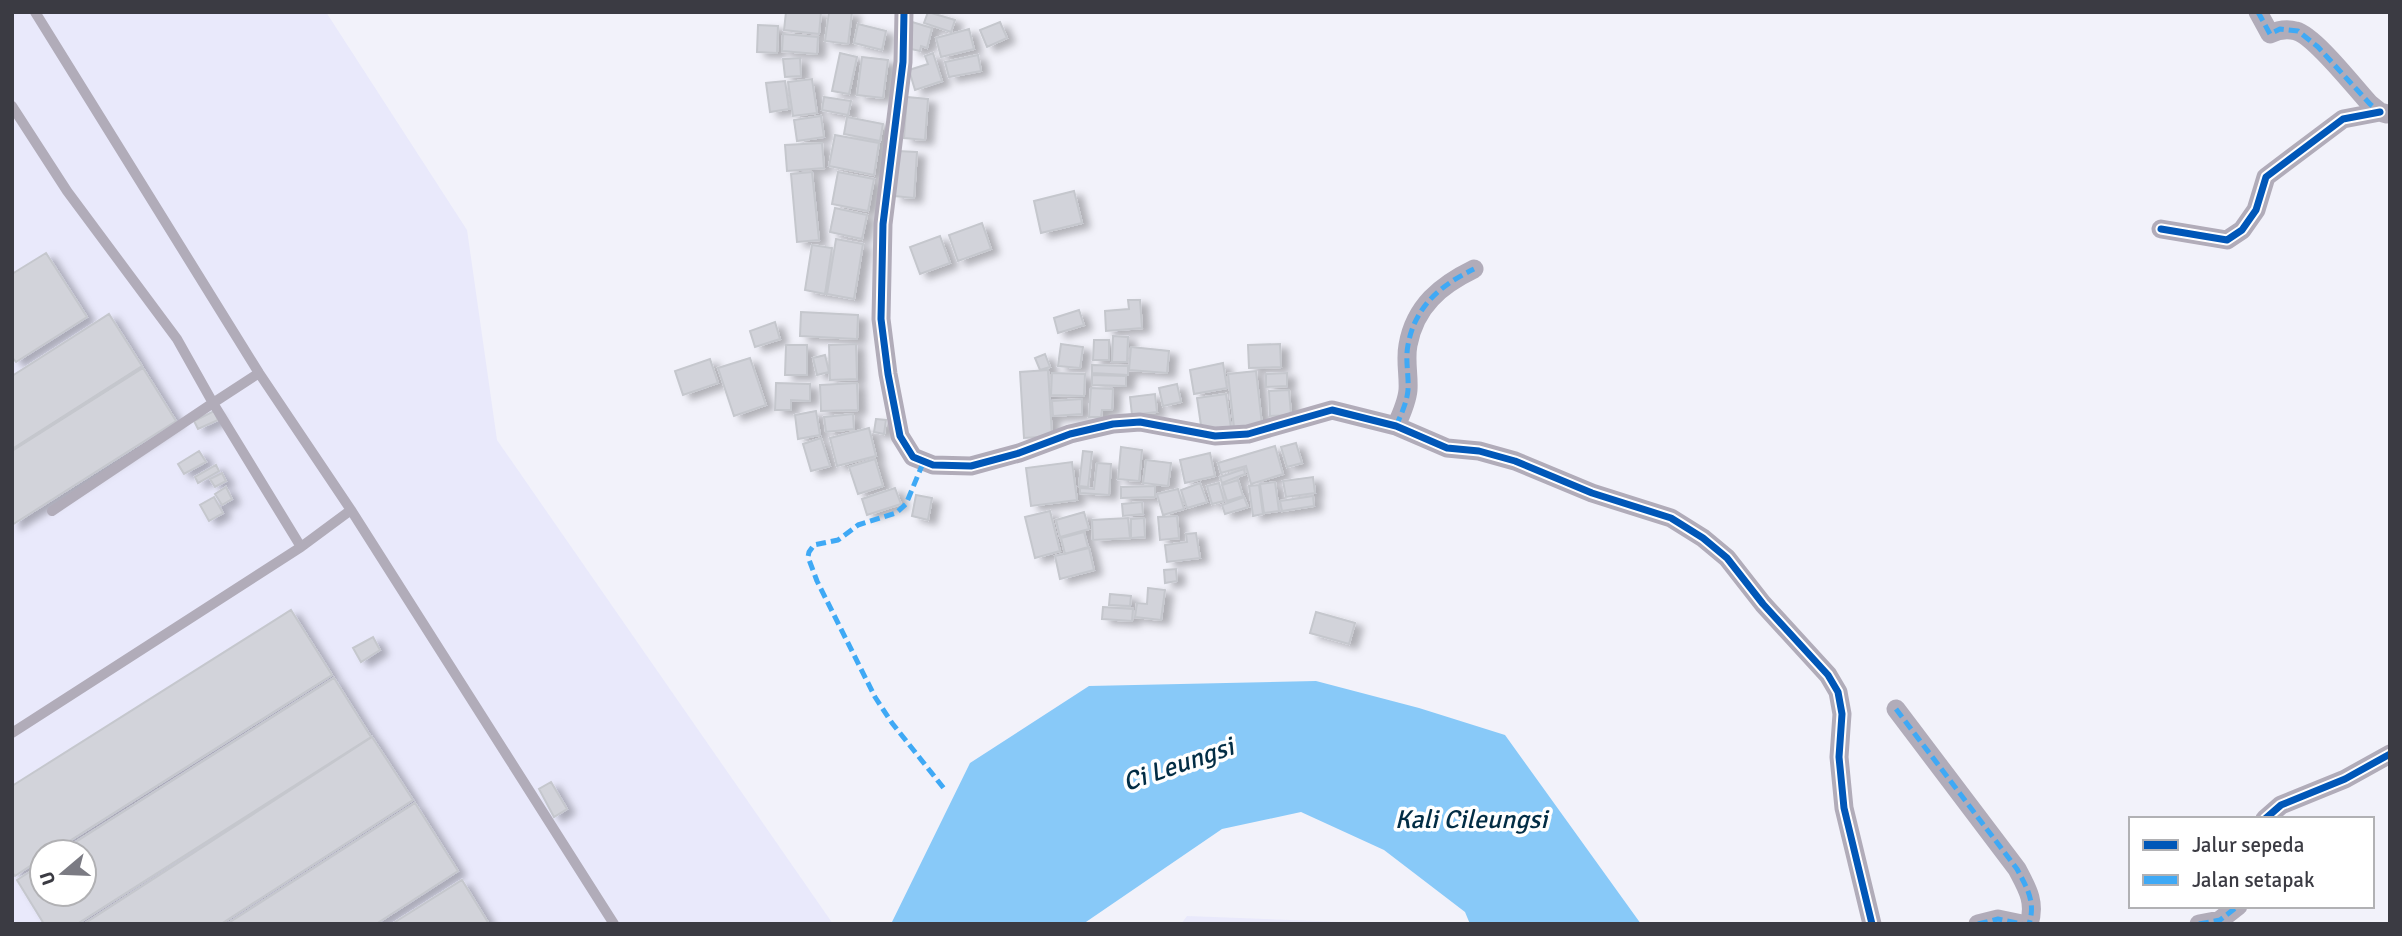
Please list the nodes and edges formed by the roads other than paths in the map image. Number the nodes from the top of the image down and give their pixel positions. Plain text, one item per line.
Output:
1 (35, 12) edge
2 (904, 12) edge
3 (2258, 12) edge
4 (12, 106) edge
5 (2385, 113) edge
6 (2161, 229) dead end
7 (1474, 269) dead end
8 (260, 373) junction
9 (213, 403) junction
10 (1396, 426) junction
11 (351, 510) junction
12 (52, 511) dead end
13 (300, 547) junction
14 (1896, 709) dead end
15 (12, 733) edge
16 (2390, 754) edge
17 (2267, 817) edge
18 (2235, 908) edge
19 (614, 924) edge
20 (1872, 924) edge
21 (1978, 924) edge
22 (2022, 924) edge
23 (2029, 924) edge
24 (2199, 924) edge

1 - 8 lane
2 - 10 street
3 - 5 street
4 - 9 lane
5 - 6 street
7 - 10 street
8 - 9 lane
8 - 11 lane
9 - 12 lane
9 - 13 lane
10 - 20 street
11 - 13 lane
11 - 19 lane
13 - 15 lane
14 - 23 street
16 - 17 street
18 - 24 street
21 - 22 street

